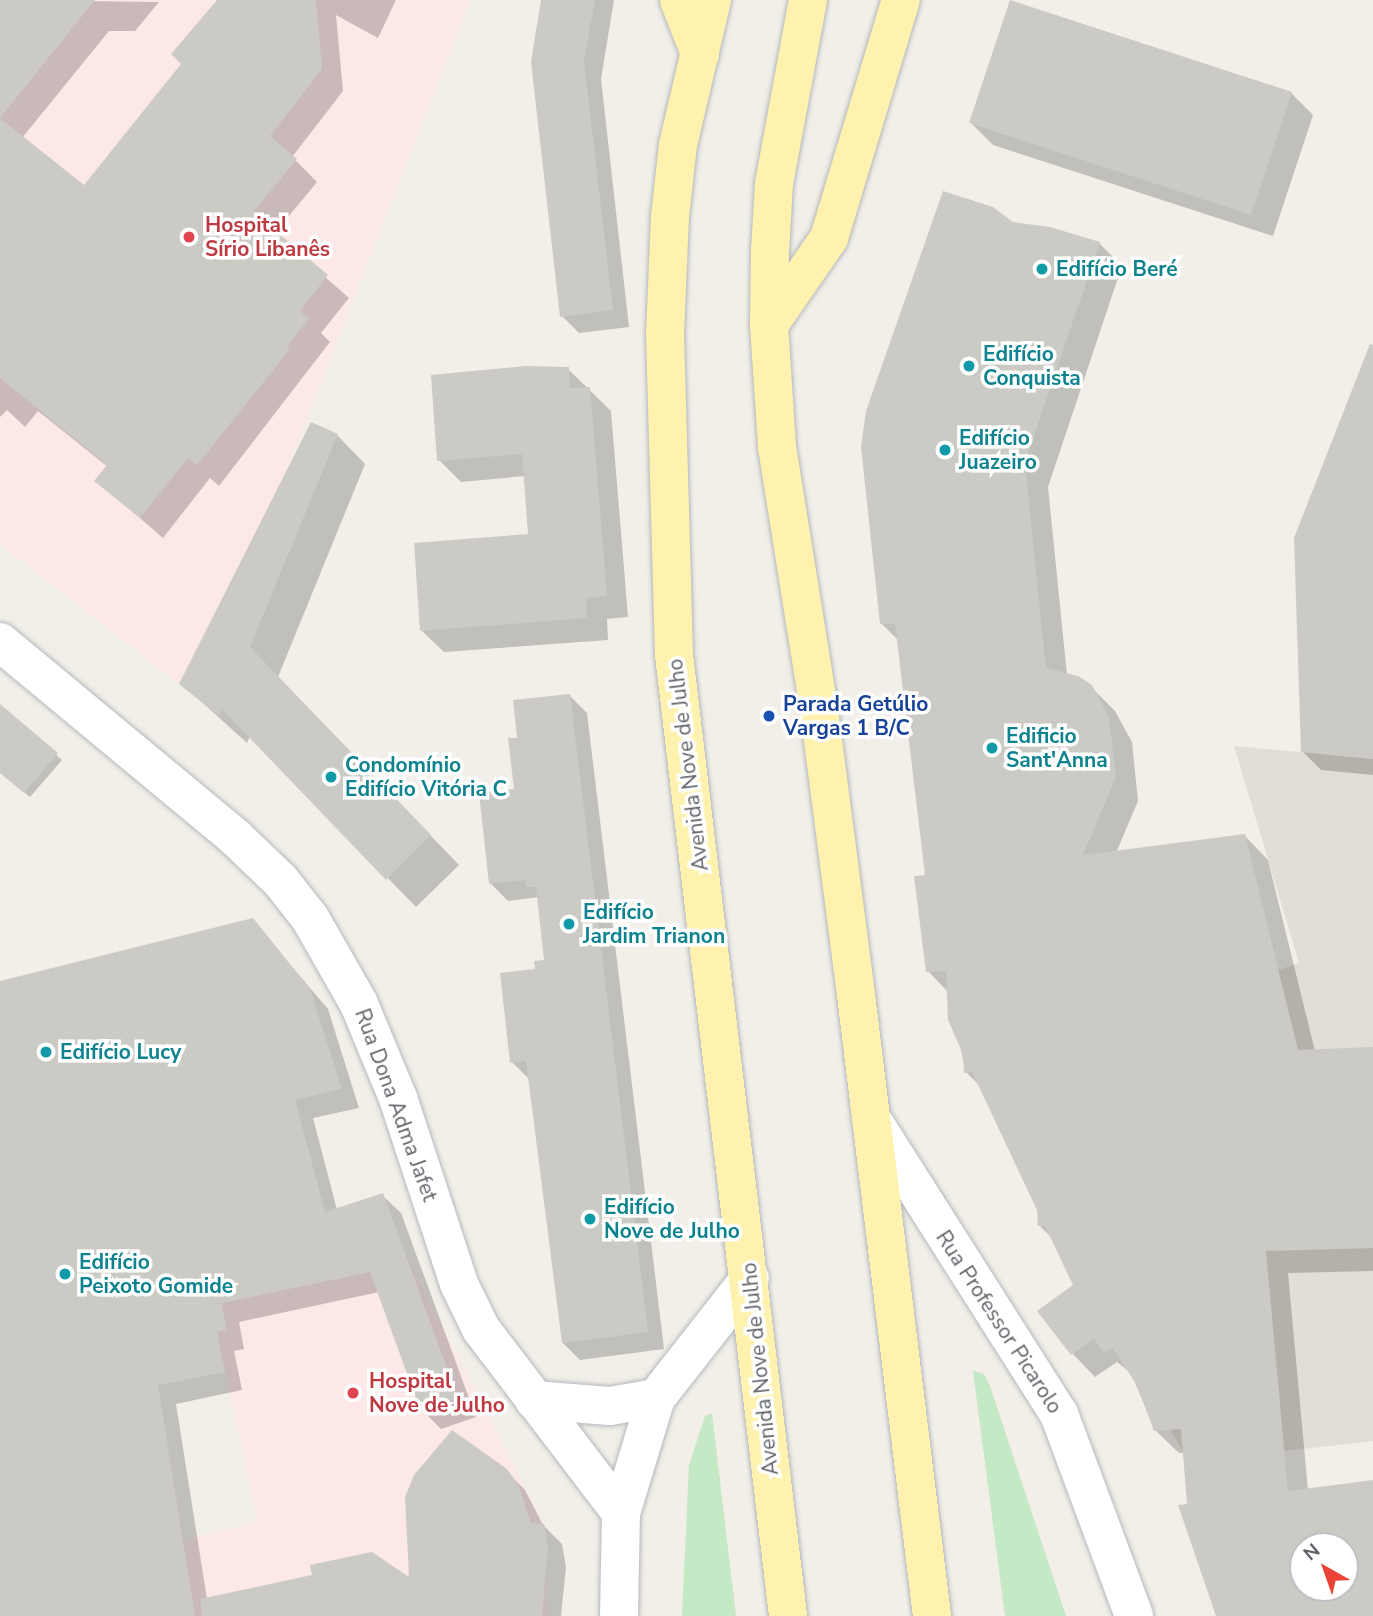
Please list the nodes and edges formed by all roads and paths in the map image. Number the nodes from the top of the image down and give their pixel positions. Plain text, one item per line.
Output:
1 (679, 0) edge
2 (712, 0) edge
3 (808, 0) edge
4 (901, 0) edge
5 (700, 54) junction
6 (769, 324) junction
7 (0, 642) edge
8 (870, 1118) junction
9 (750, 1278) junction
10 (656, 1398) junction
11 (534, 1400) junction
12 (621, 1513) junction
13 (619, 1616) edge
14 (788, 1616) edge
15 (932, 1616) edge
16 (1134, 1616) edge

1 - 5 main road
2 - 5 main road, Avenida Nove de Julho
3 - 6 main road
4 - 6 main road
5 - 9 main road, Avenida Nove de Julho
6 - 8 main road
7 - 11 street, Rua Dona Adma Jafet
8 - 15 main road
8 - 16 street, Rua Professor Picarolo
9 - 10 street
9 - 14 main road, Avenida Nove de Julho
10 - 11 street
10 - 12 street
11 - 12 street, Rua Dona Adma Jafet
12 - 13 street

